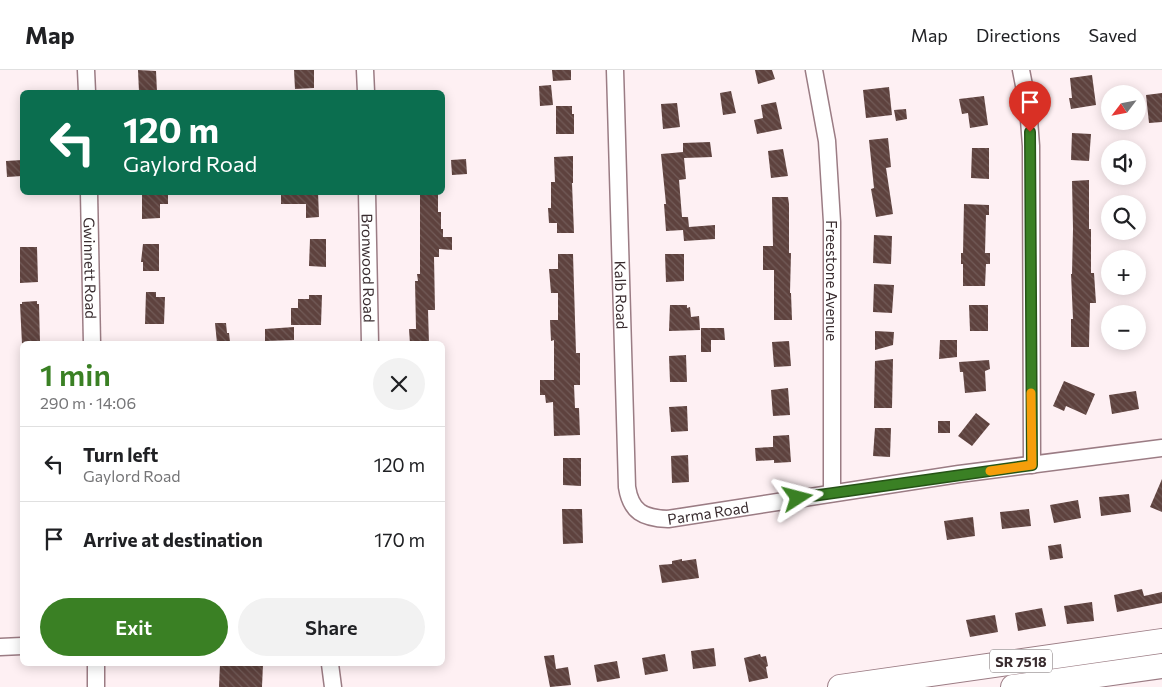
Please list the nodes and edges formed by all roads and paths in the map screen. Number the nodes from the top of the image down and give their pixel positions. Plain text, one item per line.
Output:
1 (86, 70) edge
2 (365, 70) edge
3 (615, 70) edge
4 (814, 70) edge
5 (1021, 70) edge
6 (87, 90) edge
7 (366, 90) edge
8 (89, 195) edge
9 (367, 195) edge
10 (92, 341) edge
11 (370, 341) edge
12 (1162, 448) edge
13 (1032, 465) junction
14 (832, 493) junction
15 (642, 514) joint
16 (1162, 641) edge
17 (20, 646) edge
18 (0, 648) edge
19 (96, 666) edge
20 (330, 666) edge
21 (1162, 666) edge
22 (1028, 686) edge
23 (96, 687) edge
24 (333, 687) edge
25 (840, 687) edge

1 - 6 street
2 - 7 street
3 - 15 street, Kalb Road
4 - 14 street, Freestone Avenue
5 - 13 street
8 - 10 street, Gwinnett Road
9 - 11 street, Bronwood Road
12 - 13 street, Parma Road
13 - 14 street, Parma Road
14 - 15 street, Parma Road
16 - 25 highway, SR 7518
17 - 18 street
19 - 23 street
20 - 24 street
21 - 22 highway, SR 7518

